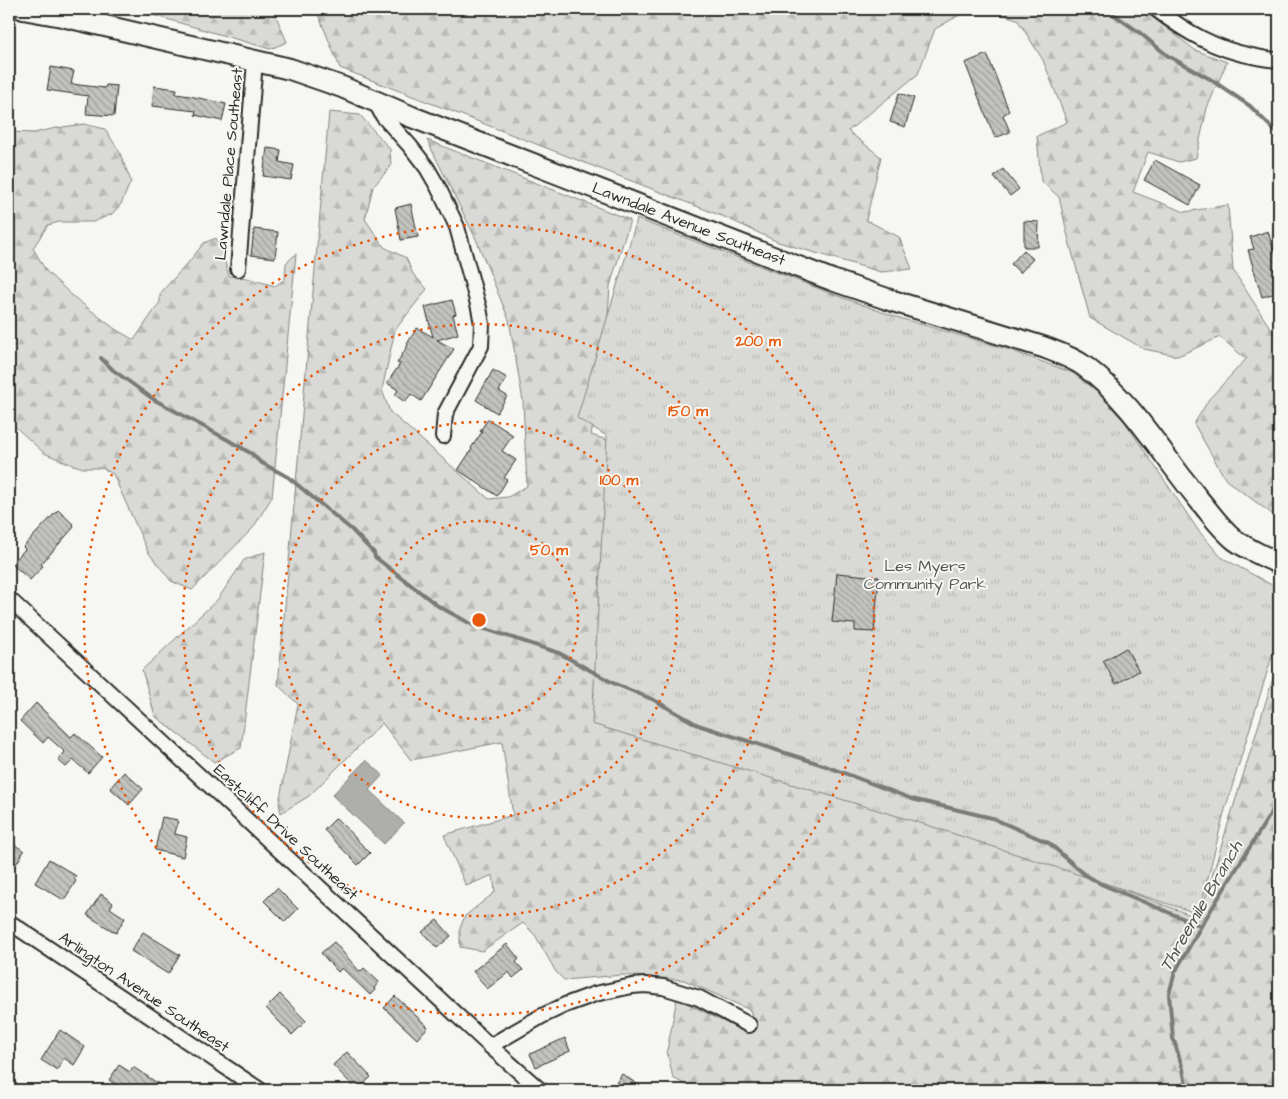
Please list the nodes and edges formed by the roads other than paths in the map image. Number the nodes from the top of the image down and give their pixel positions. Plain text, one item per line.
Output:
1 (23, 9) edge
2 (1156, 9) edge
3 (1279, 60) edge
4 (255, 61) junction
5 (375, 101) junction
6 (238, 269) dead end
7 (443, 436) dead end
8 (1279, 563) edge
9 (9, 599) edge
10 (9, 922) edge
11 (749, 1025) dead end
12 (490, 1046) junction
13 (260, 1090) edge
14 (540, 1090) edge

1 - 4 street, Lawndale Avenue Southeast
2 - 3 street
4 - 5 street, Lawndale Avenue Southeast
4 - 6 street, Lawndale Place Southeast
5 - 7 street
5 - 8 street, Lawndale Avenue Southeast
9 - 12 street, Eastcliff Drive Southeast
10 - 13 street, Arlington Avenue Southeast
11 - 12 street
12 - 14 street, Eastcliff Drive Southeast

